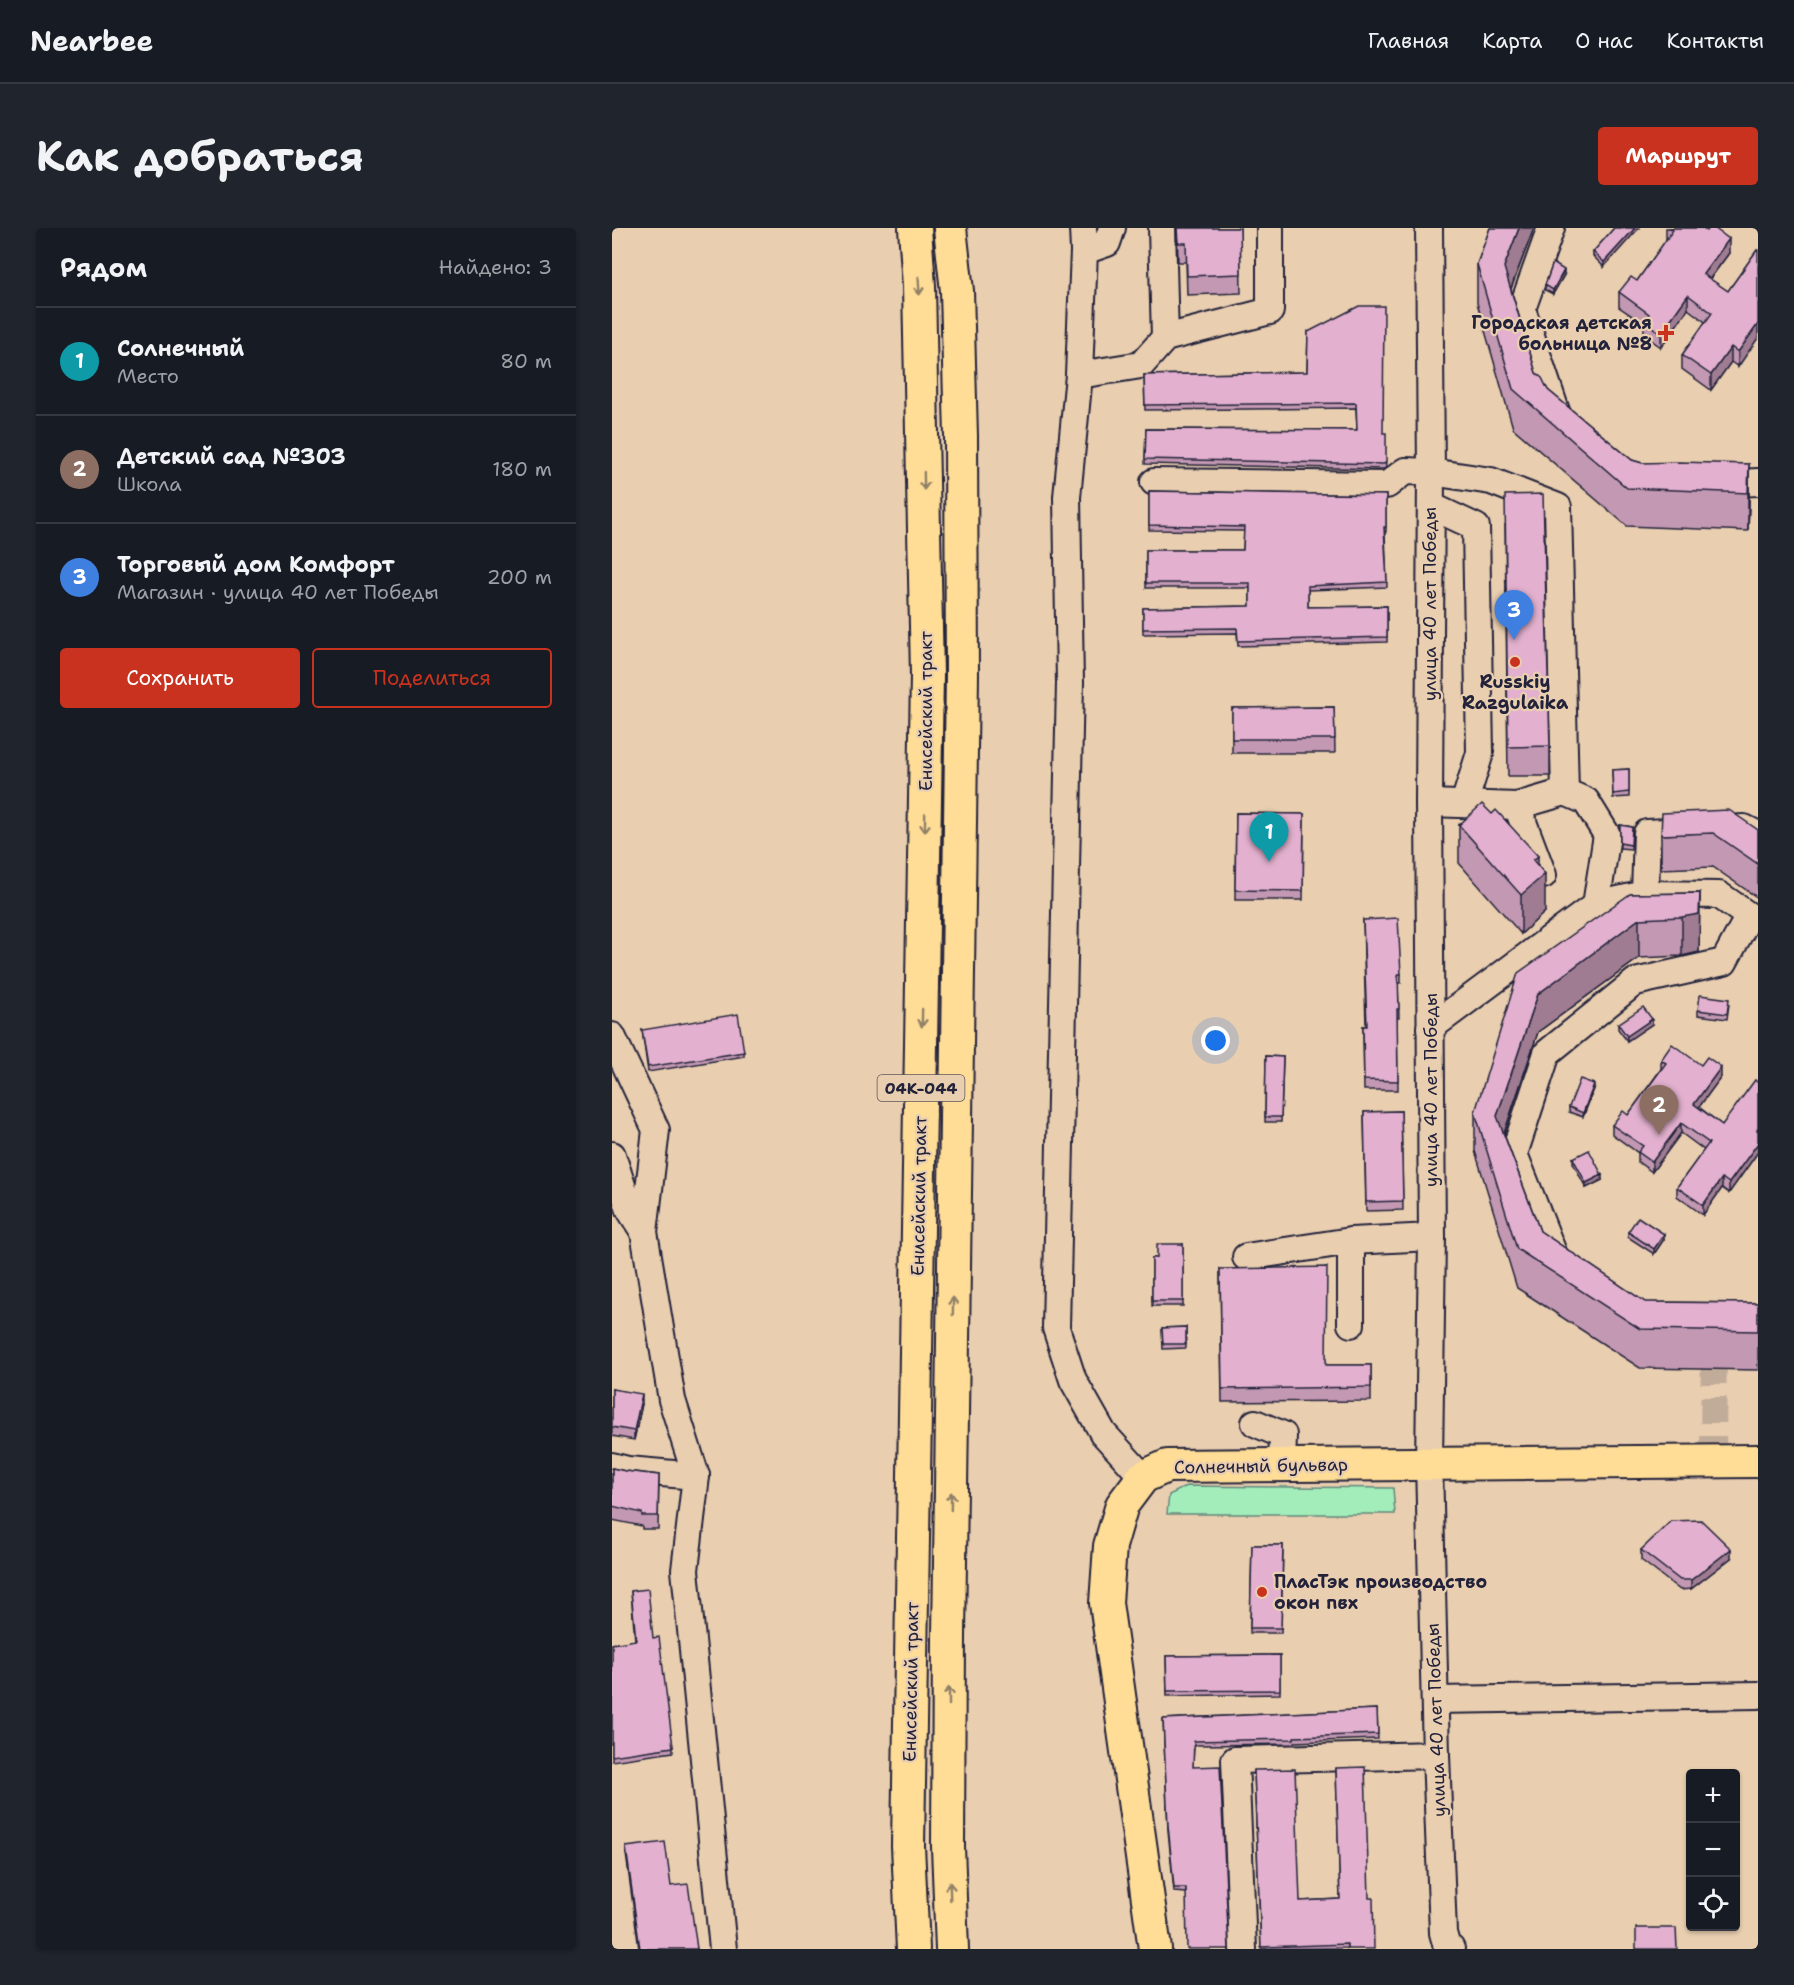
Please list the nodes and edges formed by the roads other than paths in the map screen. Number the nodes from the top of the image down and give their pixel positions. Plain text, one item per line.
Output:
1 (915, 228) edge
2 (950, 228) edge
3 (1112, 228) edge
4 (1162, 228) edge
5 (1270, 228) edge
6 (1429, 228) edge
7 (1551, 228) edge
8 (1084, 239) edge
9 (1165, 338) junction
10 (1079, 375) junction
11 (1583, 438) edge
12 (1431, 472) junction
13 (1154, 482) dead end
14 (1758, 482) edge
15 (1688, 485) edge
16 (1431, 506) junction
17 (1565, 792) junction
18 (1429, 803) junction
19 (1464, 804) junction
20 (1517, 806) junction
21 (1758, 835) edge
22 (1543, 875) edge
23 (1645, 894) junction
24 (1596, 905) junction
25 (1753, 919) edge
26 (1430, 1028) junction
27 (612, 1036) edge
28 (612, 1155) edge
29 (644, 1232) junction
30 (1432, 1237) junction
31 (1351, 1240) junction
32 (1246, 1257) dead end
33 (1586, 1280) edge
34 (1352, 1323) dead end
35 (1255, 1423) dead end
36 (1758, 1461) edge
37 (1430, 1463) junction
38 (612, 1466) edge
39 (1282, 1466) junction
40 (696, 1476) junction
41 (1143, 1477) junction
42 (1758, 1695) edge
43 (1435, 1700) junction
44 (1436, 1755) junction
45 (1448, 1948) edge
46 (723, 1949) edge
47 (913, 1949) edge
48 (952, 1949) edge
49 (1155, 1949) edge
50 (1243, 1949) edge

1 -> 47 main road, Енисейский тракт / 04К-044
48 -> 2 main road, Енисейский тракт / 04К-044
3 - 8 street
4 - 9 street
5 - 9 street
6 - 12 street, улица 40 лет Победы
7 - 11 street
8 - 10 street
9 - 10 street
10 - 41 street
12 - 13 street
12 - 16 street, улица 40 лет Победы
12 - 17 street
14 - 15 street
16 - 18 street, улица 40 лет Победы
16 - 19 street
17 - 20 street
17 - 24 street
18 - 19 street
18 - 26 street, улица 40 лет Победы
19 - 20 street
20 - 22 street
21 - 23 street
23 - 24 street
23 - 25 street
24 - 26 street
25 - 33 street
26 - 30 street, улица 40 лет Победы
27 - 29 street
28 - 29 street
29 - 40 street
30 - 31 street
30 - 37 street, улица 40 лет Победы
31 - 32 street
31 - 34 street
35 - 39 street
36 - 37 main road, Солнечный бульвар
37 - 39 main road, Солнечный бульвар
37 - 43 street, улица 40 лет Победы
38 - 40 street
39 - 41 main road, Солнечный бульвар
40 - 46 street
41 - 49 main road
42 - 43 street
43 - 44 street, улица 40 лет Победы
44 - 45 street, улица 40 лет Победы
44 - 50 street

